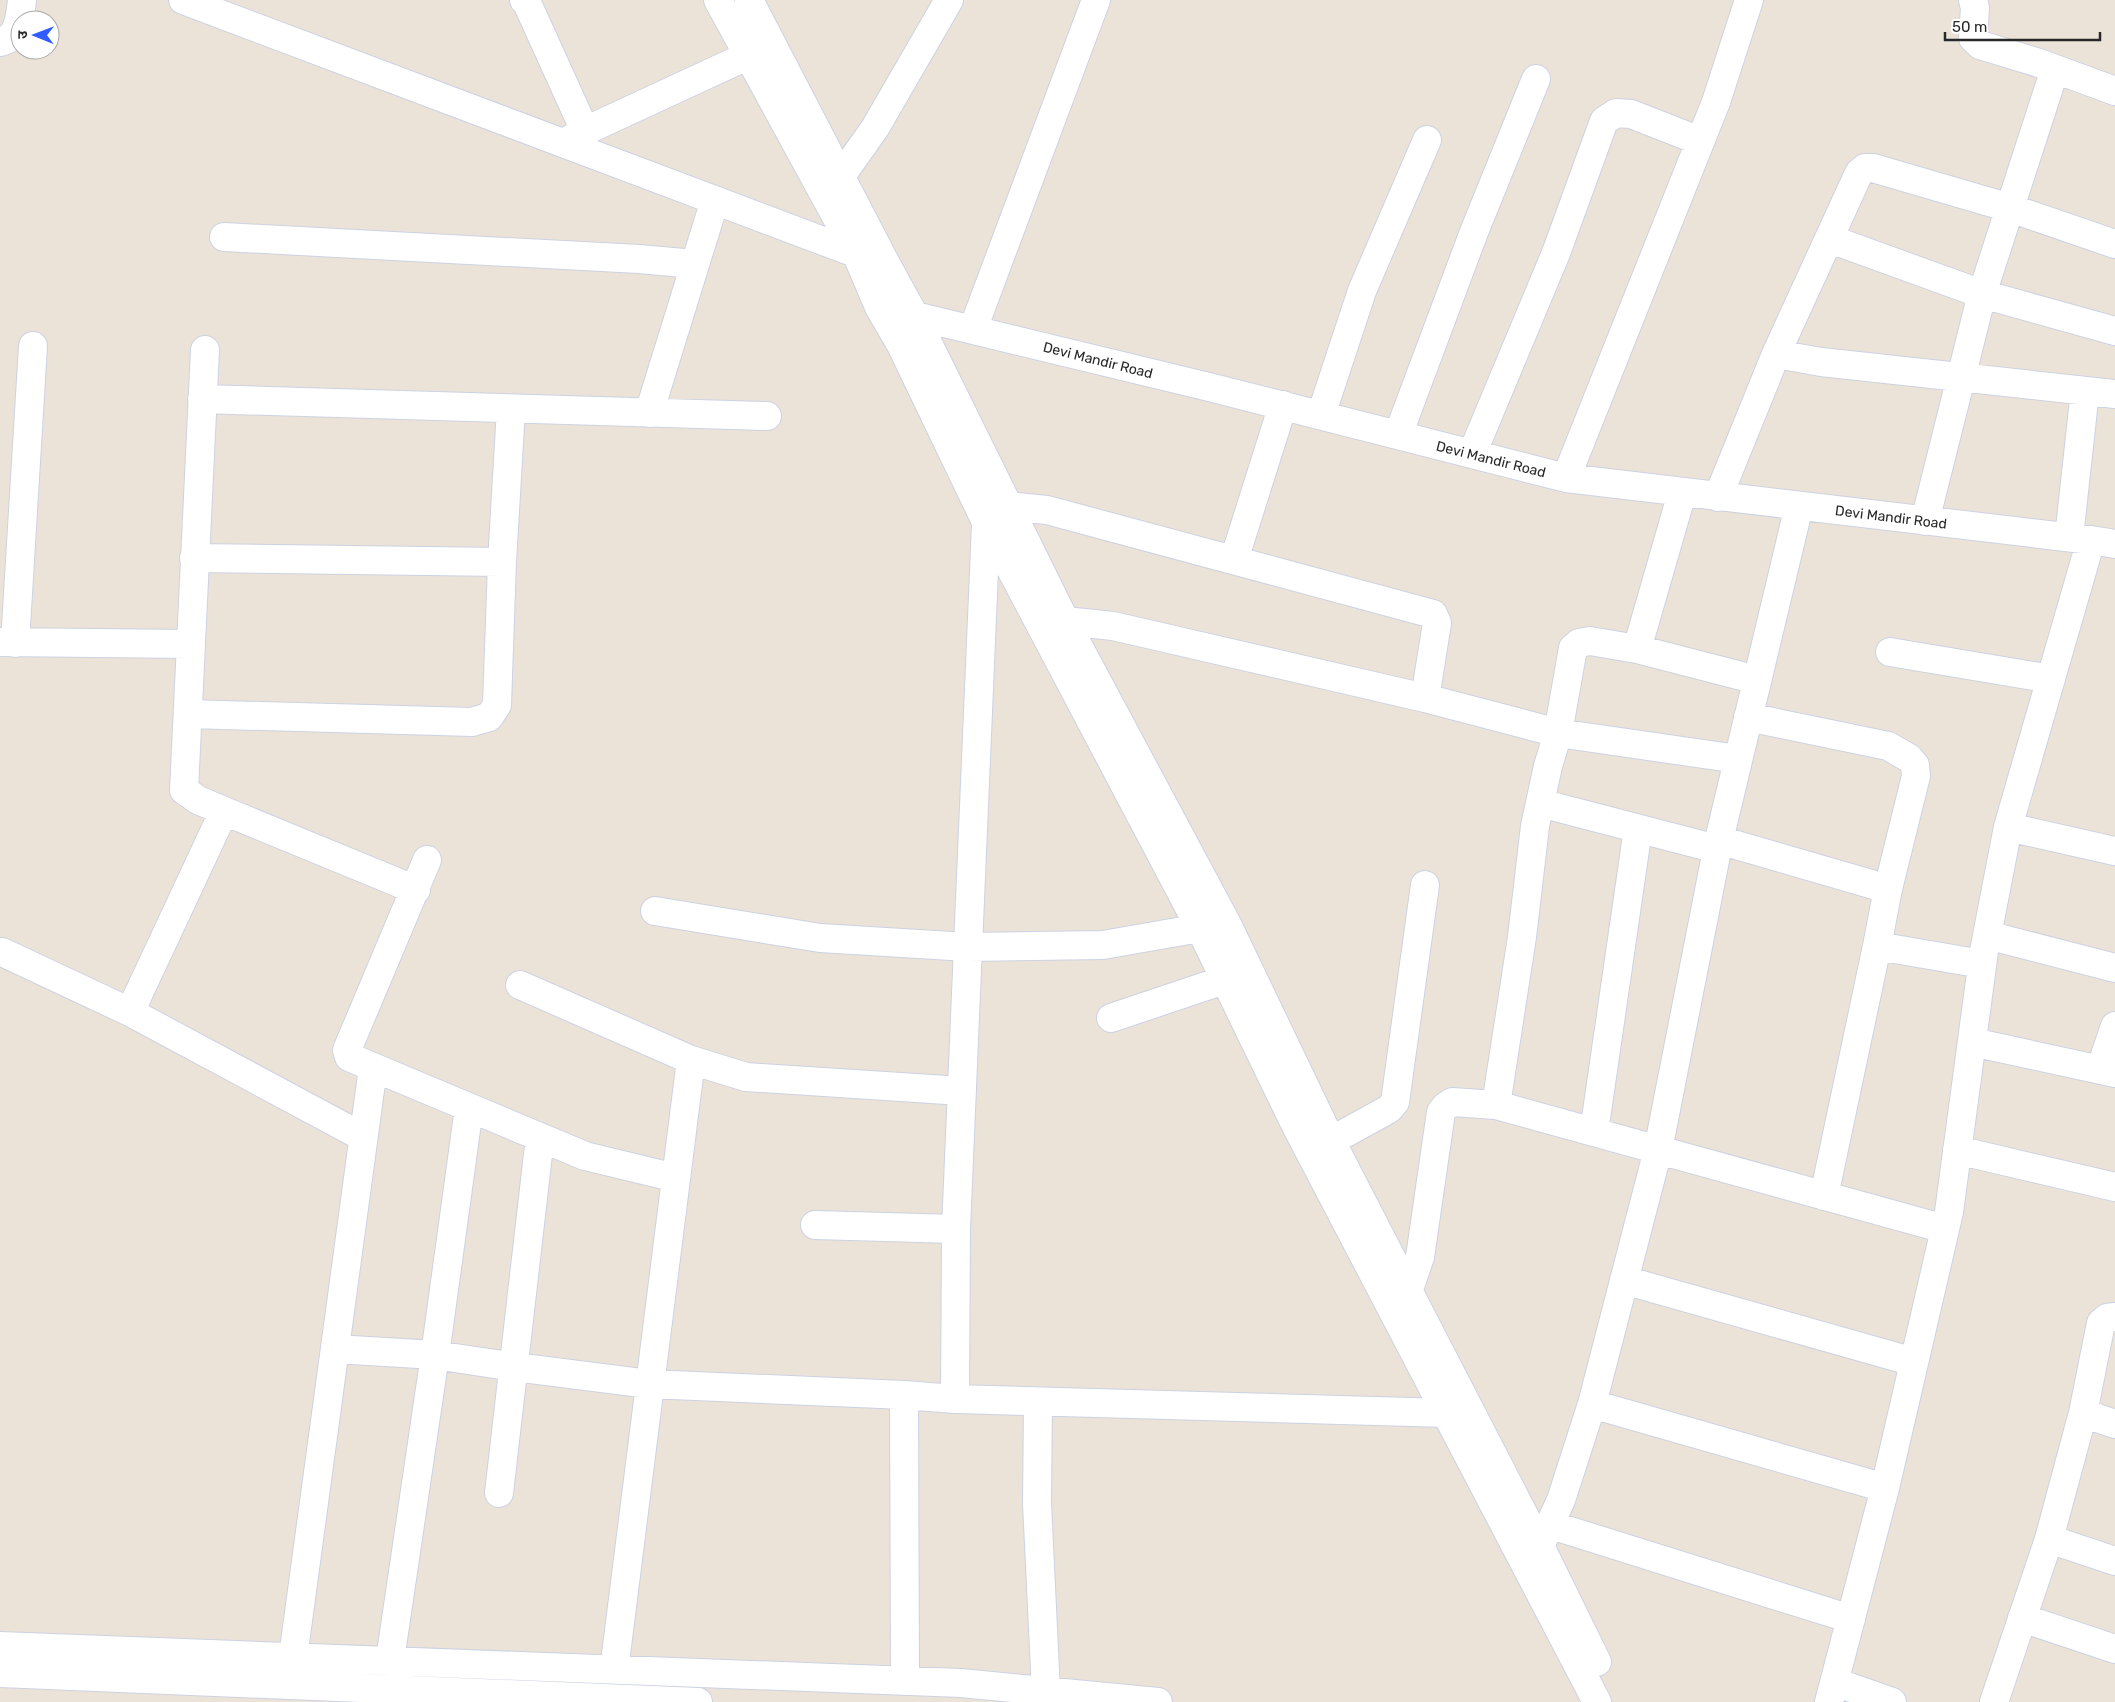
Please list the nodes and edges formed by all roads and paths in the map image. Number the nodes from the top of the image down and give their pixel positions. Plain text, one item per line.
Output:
1 (22, 0) edge
2 (183, 0) edge
3 (524, 0) edge
4 (718, 0) edge
5 (749, 0) edge
6 (949, 0) edge
7 (1096, 0) edge
8 (1749, 0) edge
9 (1973, 0) edge
10 (0, 42) edge
11 (747, 56) junction
12 (2055, 69) junction
13 (1536, 79) dead end
14 (2115, 91) edge
15 (574, 137) junction
16 (1427, 140) dead end
17 (1700, 141) junction
18 (841, 176) junction
19 (715, 200) junction
20 (2010, 208) junction
21 (224, 237) dead end
22 (1830, 240) junction
23 (2115, 244) edge
24 (856, 253) junction
25 (695, 264) junction
26 (886, 264) junction
27 (1982, 294) junction
28 (879, 307) junction
29 (914, 315) junction
30 (973, 329) junction
31 (2115, 331) edge
32 (33, 346) dead end
33 (205, 350) dead end
34 (1776, 354) junction
35 (1960, 378) junction
36 (2085, 391) junction
37 (2115, 394) edge
38 (202, 399) junction
39 (1283, 405) junction
40 (512, 408) junction
41 (649, 413) junction
42 (1321, 415) junction
43 (766, 416) dead end
44 (1398, 435) junction
45 (1472, 454) junction
46 (1566, 478) junction
47 (1682, 493) junction
48 (1718, 497) junction
49 (1008, 506) junction
50 (1799, 506) junction
51 (1925, 521) junction
52 (986, 522) junction
53 (2092, 540) edge
54 (194, 558) junction
55 (1234, 560) junction
56 (502, 562) junction
57 (1065, 621) junction
58 (7, 643) edge
59 (191, 644) junction
60 (1637, 649) junction
61 (1890, 652) dead end
62 (2051, 679) junction
63 (1757, 680) junction
64 (1425, 698) junction
65 (188, 714) junction
66 (1748, 717) junction
67 (1558, 733) junction
68 (1738, 760) junction
69 (1540, 803) junction
70 (224, 811) junction
71 (2008, 827) junction
72 (1638, 829) junction
73 (1718, 844) junction
74 (2115, 851) edge
75 (428, 860) dead end
76 (1425, 885) dead end
77 (1888, 889) junction
78 (416, 890) junction
79 (655, 911) dead end
80 (1200, 928) junction
81 (1987, 935) junction
82 (1877, 946) junction
83 (968, 947) junction
84 (2, 952) dead end
85 (1982, 964) junction
86 (2115, 968) edge
87 (1237, 976) junction
88 (520, 985) dead end
89 (130, 1012) junction
90 (1111, 1018) dead end
91 (2115, 1026) edge
92 (1972, 1042) junction
93 (690, 1060) junction
94 (372, 1068) junction
95 (2107, 1072) edge
96 (962, 1090) junction
97 (1496, 1105) junction
98 (469, 1108) junction
99 (1594, 1132) junction
100 (363, 1137) junction
101 (540, 1137) junction
102 (1331, 1141) junction
103 (1658, 1150) junction
104 (1957, 1150) junction
105 (676, 1178) junction
106 (2115, 1187) edge
107 (1824, 1196) junction
108 (815, 1225) dead end
109 (956, 1228) junction
110 (1945, 1229) junction
111 (1624, 1280) junction
112 (1409, 1292) junction
113 (2115, 1317) edge
114 (1398, 1318) junction
115 (335, 1349) junction
116 (435, 1355) junction
117 (1914, 1362) junction
118 (515, 1367) junction
119 (649, 1384) junction
120 (904, 1395) junction
121 (955, 1400) junction
122 (1038, 1402) junction
123 (1592, 1404) junction
124 (1446, 1413) junction
125 (2082, 1413) junction
126 (2115, 1424) edge
127 (1885, 1488) junction
128 (499, 1493) dead end
129 (1546, 1536) junction
130 (2049, 1539) junction
131 (2115, 1561) edge
132 (2022, 1618) junction
133 (1851, 1619) junction
134 (0, 1646) edge
135 (2115, 1649) edge
136 (293, 1657) junction
137 (390, 1660) junction
138 (614, 1670) junction
139 (0, 1673) edge
140 (905, 1681) junction
141 (1046, 1691) junction
142 (938, 1692) edge
143 (1832, 1692) edge
144 (389, 1695) edge
145 (698, 1702) edge
146 (1158, 1702) edge
147 (1597, 1702) edge
148 (1616, 1702) edge
149 (1892, 1702) edge
150 (1994, 1702) edge

1 - 10 street
2 - 15 street
3 - 15 street
4 - 11 street
5 - 18 street
6 - 18 street
7 - 30 street
8 - 17 street
9 - 12 street
11 - 15 street
11 - 24 street
12 - 14 street
12 - 20 street
13 - 44 street
15 - 19 street
16 - 42 street
17 - 45 street
17 - 46 street
18 - 26 street
19 - 24 street
19 - 25 street
20 - 22 street
20 - 23 street
20 - 27 street
21 - 25 street
22 - 27 street
22 - 34 street
24 - 26 street
24 - 28 street
25 - 41 street
26 - 29 street
27 - 31 street
27 - 35 street
28 - 29 street, Devi Mandir Road
28 - 52 street
29 - 30 street, Devi Mandir Road
29 - 49 street
30 - 39 street, Devi Mandir Road
32 - 58 street
33 - 38 street
34 - 35 street
34 - 48 street
35 - 36 street
35 - 51 street
36 - 37 street
36 - 53 street
38 - 40 street
38 - 54 street
39 - 42 street, Devi Mandir Road
39 - 55 street
40 - 41 street
40 - 56 street
41 - 43 street
42 - 44 street, Devi Mandir Road
44 - 45 street, Devi Mandir Road
45 - 46 street, Devi Mandir Road
46 - 47 street, Devi Mandir Road
47 - 48 street, Devi Mandir Road
47 - 60 street
48 - 50 street, Devi Mandir Road
49 - 55 street
49 - 57 street
50 - 51 street, Devi Mandir Road
50 - 63 street
51 - 53 street, Devi Mandir Road
52 - 80 street
52 - 83 street
53 - 62 street
54 - 56 street
54 - 59 street
55 - 64 street
56 - 65 street
57 - 64 street
57 - 87 street
58 - 59 street
59 - 65 street
60 - 63 street
60 - 67 street
61 - 62 street
62 - 71 street
63 - 66 street
64 - 67 street
65 - 70 street
66 - 68 street
66 - 77 street
67 - 68 street
67 - 69 street
68 - 73 street
69 - 72 street
69 - 97 street
70 - 78 street
70 - 89 street
71 - 74 street
71 - 81 street
72 - 73 street
72 - 99 street
73 - 77 street
73 - 103 street
75 - 78 street
76 - 102 street
77 - 82 street
78 - 94 street
79 - 83 street
80 - 83 street
80 - 87 street
81 - 85 street
81 - 86 street
82 - 85 street
82 - 107 street
83 - 96 street
84 - 89 street
85 - 92 street
87 - 90 street
87 - 102 street
87 - 114 street
88 - 93 street
89 - 100 street
91 - 95 street
92 - 95 street
92 - 104 street
93 - 96 street
93 - 105 street
94 - 98 street
94 - 100 street
96 - 109 street
97 - 99 street
97 - 112 street
98 - 101 street
98 - 116 street
99 - 103 street
100 - 115 street
101 - 105 street
101 - 118 street
102 - 112 street
103 - 107 street
103 - 111 street
104 - 106 street
104 - 110 street
105 - 119 street
107 - 110 street
108 - 109 street
109 - 121 street
110 - 117 street
111 - 117 street
111 - 123 street
112 - 114 street
112 - 129 street
113 - 125 street
114 - 124 street
115 - 116 street
115 - 136 street
116 - 118 street
116 - 137 street
117 - 127 street
118 - 119 street
118 - 128 street
119 - 120 street
119 - 138 street
120 - 121 street
120 - 140 street
121 - 122 street
122 - 124 street
122 - 141 street
123 - 127 street
123 - 129 street
124 - 147 street
125 - 126 street
125 - 130 street
127 - 133 street
129 - 133 street
129 - 148 street
130 - 131 street
130 - 132 street
132 - 135 street
132 - 150 street
133 - 143 street
134 - 136 street
136 - 137 street
137 - 138 street
137 - 144 street
138 - 140 street
139 - 144 street
140 - 142 street
141 - 142 street
141 - 146 street
143 - 149 street
144 - 145 street

